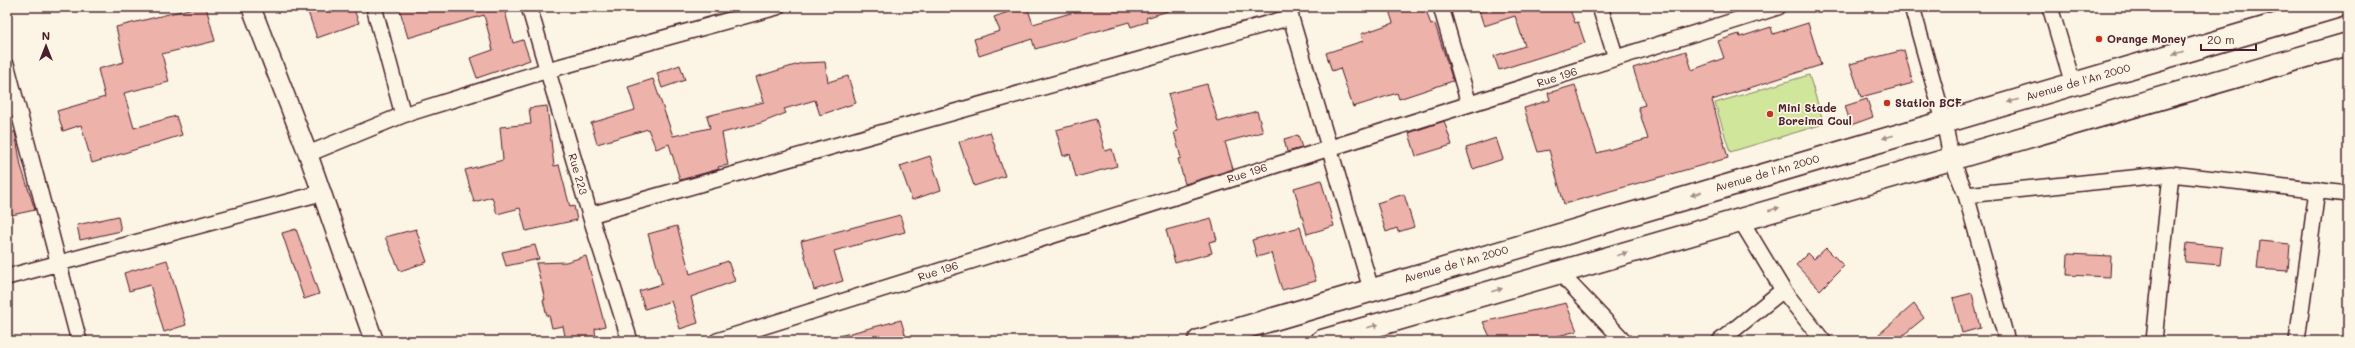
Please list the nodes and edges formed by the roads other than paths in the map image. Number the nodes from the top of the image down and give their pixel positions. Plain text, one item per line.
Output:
1 (251, 7) edge
2 (374, 7) edge
3 (529, 7) edge
4 (777, 7) edge
5 (1441, 7) edge
6 (1600, 7) edge
7 (1778, 7) edge
8 (1912, 7) edge
9 (2050, 7) edge
10 (2336, 7) edge
11 (1752, 11) edge
12 (1289, 12) edge
13 (2348, 44) edge
14 (1616, 58) junction
15 (7, 67) edge
16 (548, 70) junction
17 (2073, 84) junction
18 (10, 93) edge
19 (1469, 104) junction
20 (403, 115) junction
21 (1944, 121) junction
22 (1329, 147) junction
23 (308, 154) junction
24 (1951, 157) junction
25 (2171, 174) junction
26 (2317, 190) junction
27 (321, 193) junction
28 (2348, 194) edge
29 (1966, 196) junction
30 (590, 215) junction
31 (1740, 219) junction
32 (58, 263) junction
33 (1559, 272) junction
34 (7, 277) edge
35 (1371, 289) junction
36 (1783, 290) junction
37 (79, 341) edge
38 (374, 341) edge
39 (630, 341) edge
40 (717, 341) edge
41 (1199, 341) edge
42 (1322, 341) edge
43 (1624, 341) edge
44 (1720, 341) edge
45 (1823, 341) edge
46 (2007, 341) edge
47 (2154, 341) edge
48 (2297, 341) edge

1 - 23 street
2 - 20 street
3 - 16 street, Rue 223
4 - 16 street
5 - 19 street
6 - 14 street
7 - 11 street, Rue 196
8 - 21 street
9 - 17 street
10 -> 17 main road, Avenue de l'An 2000
11 - 14 street, Rue 196
12 - 22 street
12 - 30 street
13 - 24 main road
14 - 19 street, Rue 196
15 - 18 street
16 - 20 street
16 - 30 street, Rue 223
17 -> 21 main road, Avenue de l'An 2000
18 - 32 street
19 - 22 street, Rue 196
20 - 23 street
21 - 24 street
21 -> 35 main road, Avenue de l'An 2000
22 - 35 street
22 - 40 street, Rue 196
23 - 27 street
24 - 29 street
31 -> 24 main road
25 - 26 street
25 - 29 street
25 - 47 street
26 - 28 street
26 - 48 street
27 - 32 street
27 - 38 street
29 - 46 street
30 - 39 street, Rue 223
33 -> 31 main road
31 - 36 street
32 - 34 street
32 - 37 street
42 -> 33 main road
33 - 43 street
35 - 41 main road, Avenue de l'An 2000
36 - 44 street
36 - 45 street

